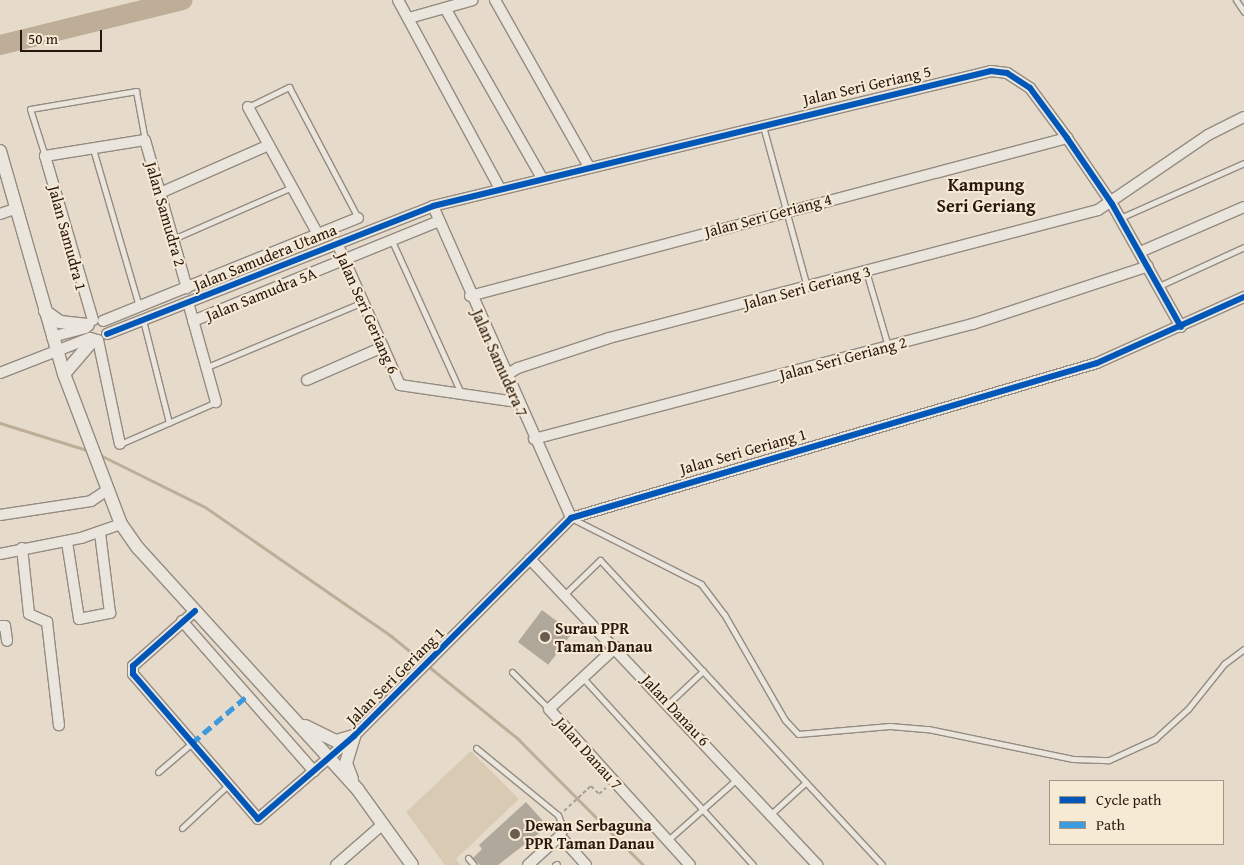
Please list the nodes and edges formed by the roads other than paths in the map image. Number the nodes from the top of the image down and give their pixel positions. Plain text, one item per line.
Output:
1 (398, 0) edge
2 (473, 0) edge
3 (495, 0) edge
4 (1236, 0) edge
5 (445, 8) junction
6 (1244, 12) edge
7 (409, 18) junction
8 (248, 107) joint
9 (1244, 117) edge
10 (762, 123) junction
11 (1068, 138) junction
12 (145, 140) junction
13 (269, 145) junction
14 (93, 149) junction
15 (0, 151) edge
16 (45, 156) junction
17 (1244, 163) edge
18 (589, 167) junction
19 (542, 178) junction
20 (292, 187) junction
21 (500, 189) junction
22 (160, 192) junction
23 (1112, 204) junction
24 (433, 206) junction
25 (1244, 207) edge
26 (17, 208) junction
27 (785, 211) junction
28 (0, 214) edge
29 (358, 218) joint
30 (1120, 218) junction
31 (439, 221) junction
32 (319, 236) junction
33 (173, 239) junction
34 (392, 241) junction
35 (337, 243) junction
36 (1244, 247) edge
37 (1140, 252) junction
38 (344, 261) junction
39 (1148, 266) junction
40 (866, 271) junction
41 (1159, 286) junction
42 (807, 287) junction
43 (187, 288) junction
44 (470, 296) junction
45 (1244, 297) edge
46 (188, 302) junction
47 (363, 302) junction
48 (139, 306) junction
49 (45, 311) junction
50 (143, 320) junction
51 (193, 321) junction
52 (1181, 327) junction
53 (93, 330) junction
54 (54, 343) junction
55 (888, 346) junction
56 (383, 347) junction
57 (206, 367) junction
58 (0, 372) edge
59 (64, 374) junction
60 (505, 376) junction
61 (307, 380) dead end
62 (462, 394) junction
63 (216, 402) joint
64 (516, 402) junction
65 (169, 423) junction
66 (534, 439) junction
67 (120, 444) joint
68 (106, 491) junction
69 (0, 514) edge
70 (571, 518) junction
71 (121, 524) junction
72 (100, 533) junction
73 (67, 542) junction
74 (22, 548) junction
75 (0, 554) edge
76 (530, 559) junction
77 (566, 594) junction
78 (195, 611) junction
79 (182, 621) junction
80 (0, 626) edge
81 (7, 641) dead end
82 (616, 647) junction
83 (1244, 649) edge
84 (703, 670) junction
85 (512, 672) dead end
86 (583, 678) junction
87 (263, 687) junction
88 (252, 699) junction
89 (669, 703) junction
90 (549, 709) junction
91 (296, 721) junction
92 (59, 725) dead end
93 (354, 736) junction
94 (192, 743) junction
95 (476, 748) dead end
96 (329, 758) junction
97 (314, 770) junction
98 (158, 772) dead end
99 (738, 778) junction
100 (806, 782) junction
101 (229, 785) junction
102 (358, 790) junction
103 (702, 810) junction
104 (771, 814) junction
105 (383, 824) junction
106 (182, 828) dead end
107 (560, 836) junction
108 (668, 840) junction
109 (468, 858) dead end
110 (336, 865) edge
111 (412, 865) edge
112 (474, 865) edge
113 (528, 865) edge
114 (586, 865) edge
115 (690, 865) edge
116 (753, 865) edge
117 (817, 865) edge
118 (882, 865) edge

1 - 7 street
2 - 5 street
3 - 18 street
4 - 6 lane
5 - 7 street
5 - 19 street
7 - 21 street
8 - 13 street
8 - 29 lane
9 - 23 street
10 - 11 street, Jalan Seri Geriang 5
10 - 18 street, Jalan Seri Geriang 5
10 - 27 lane
11 - 23 street, Jalan Seri Geriang 5
11 - 27 street, Jalan Seri Geriang 4
12 - 14 street
12 - 16 lane
12 - 22 street, Jalan Samudra 2
13 - 20 street
13 - 22 street
14 - 16 street
14 - 48 lane
15 - 26 street
16 - 53 street, Jalan Samudra 1
17 - 30 lane
18 - 19 street, Jalan Seri Geriang 5
19 - 21 street, Jalan Seri Geriang 5
20 - 32 street
20 - 33 lane
21 - 24 street, Jalan Seri Geriang 5
22 - 33 street, Jalan Samudra 2
23 - 30 street, Jalan Seri Geriang 5
23 - 40 street, Jalan Seri Geriang 3
24 - 31 street, Jalan Samudera 7
24 - 35 street, Jalan Samudera Utama
25 - 37 street
26 - 28 street
26 - 49 street
27 - 42 lane
27 - 44 street, Jalan Seri Geriang 4
29 - 32 street, Jalan Samudera Utama
30 - 37 street, Jalan Seri Geriang 5
31 - 34 street, Jalan Samudra 5A
31 - 44 street, Jalan Samudera 7
32 - 43 street, Jalan Samudera Utama
33 - 43 street, Jalan Samudra 2
34 - 38 street, Jalan Samudra 5A
34 - 62 lane
35 - 38 street, Jalan Seri Geriang 6
35 - 46 street, Jalan Samudera Utama
36 - 41 lane
37 - 39 street, Jalan Seri Geriang 5
38 - 47 street, Jalan Seri Geriang 6
38 - 51 street, Jalan Samudra 5A
39 - 41 street, Jalan Seri Geriang 5
39 - 55 street, Jalan Seri Geriang 2
40 - 42 street, Jalan Seri Geriang 3
40 - 55 lane
41 - 52 street, Jalan Seri Geriang 5
42 - 60 street, Jalan Seri Geriang 3
43 - 48 street, Jalan Samudera Utama
44 - 60 street, Jalan Samudera 7
45 - 52 street, Jalan Seri Geriang 1
46 - 50 street, Jalan Samudera Utama
46 - 51 street
47 - 56 street, Jalan Seri Geriang 6
47 - 57 lane
48 - 53 street, Jalan Samudera Utama
49 - 53 street
49 - 54 street
50 - 53 street, Jalan Samudera Utama
50 - 65 lane
51 - 57 street
52 - 70 street, Jalan Seri Geriang 1
53 - 54 street, Jalan Samudera Utama
53 - 59 street
53 - 67 street
54 - 58 street, Jalan Samudera Utama
54 - 59 street
55 - 66 street, Jalan Seri Geriang 2
56 - 61 street
56 - 62 street, Jalan Seri Geriang 6
57 - 63 street
59 - 68 street
60 - 64 street, Jalan Samudera 7
62 - 64 street, Jalan Seri Geriang 6
63 - 65 lane
64 - 66 street, Jalan Samudera 7
65 - 67 lane
66 - 70 street, Jalan Samudera 7
68 - 69 street
68 - 71 street
70 - 76 street, Jalan Seri Geriang 1
70 - 83 lane
71 - 72 street
71 - 78 street
72 - 73 street
72 - 73 street
73 - 74 street
74 - 75 street
74 - 92 street
76 - 77 street, Jalan Danau 6
76 - 93 street, Jalan Seri Geriang 1
77 - 82 street, Jalan Danau 6
77 - 84 lane
78 - 79 street
78 - 87 street
79 - 88 street
79 - 94 street
80 - 81 street
82 - 86 street, Jalan Danau 7
82 - 89 street, Jalan Danau 6
84 - 89 lane
84 - 100 lane
85 - 90 lane
86 - 90 street, Jalan Danau 7
86 - 103 lane
87 - 88 street
87 - 91 street
88 - 97 street
89 - 99 street, Jalan Danau 6
90 - 108 street, Jalan Danau 7
91 - 93 street
91 - 96 street
93 - 96 street, Jalan Seri Geriang 1
93 - 102 street
94 - 98 lane
94 - 101 street
95 - 107 lane
96 - 97 street, Jalan Seri Geriang 1
96 - 102 street
97 - 101 street, Jalan Seri Geriang 1
99 - 103 lane
99 - 104 street, Jalan Danau 6
100 - 104 lane
100 - 118 lane
101 - 106 lane
102 - 105 street
103 - 108 lane
103 - 116 lane
104 - 117 street, Jalan Danau 6
105 - 110 street
105 - 111 street
107 - 113 street
107 - 114 street
108 - 115 street, Jalan Danau 7
109 - 112 lane

